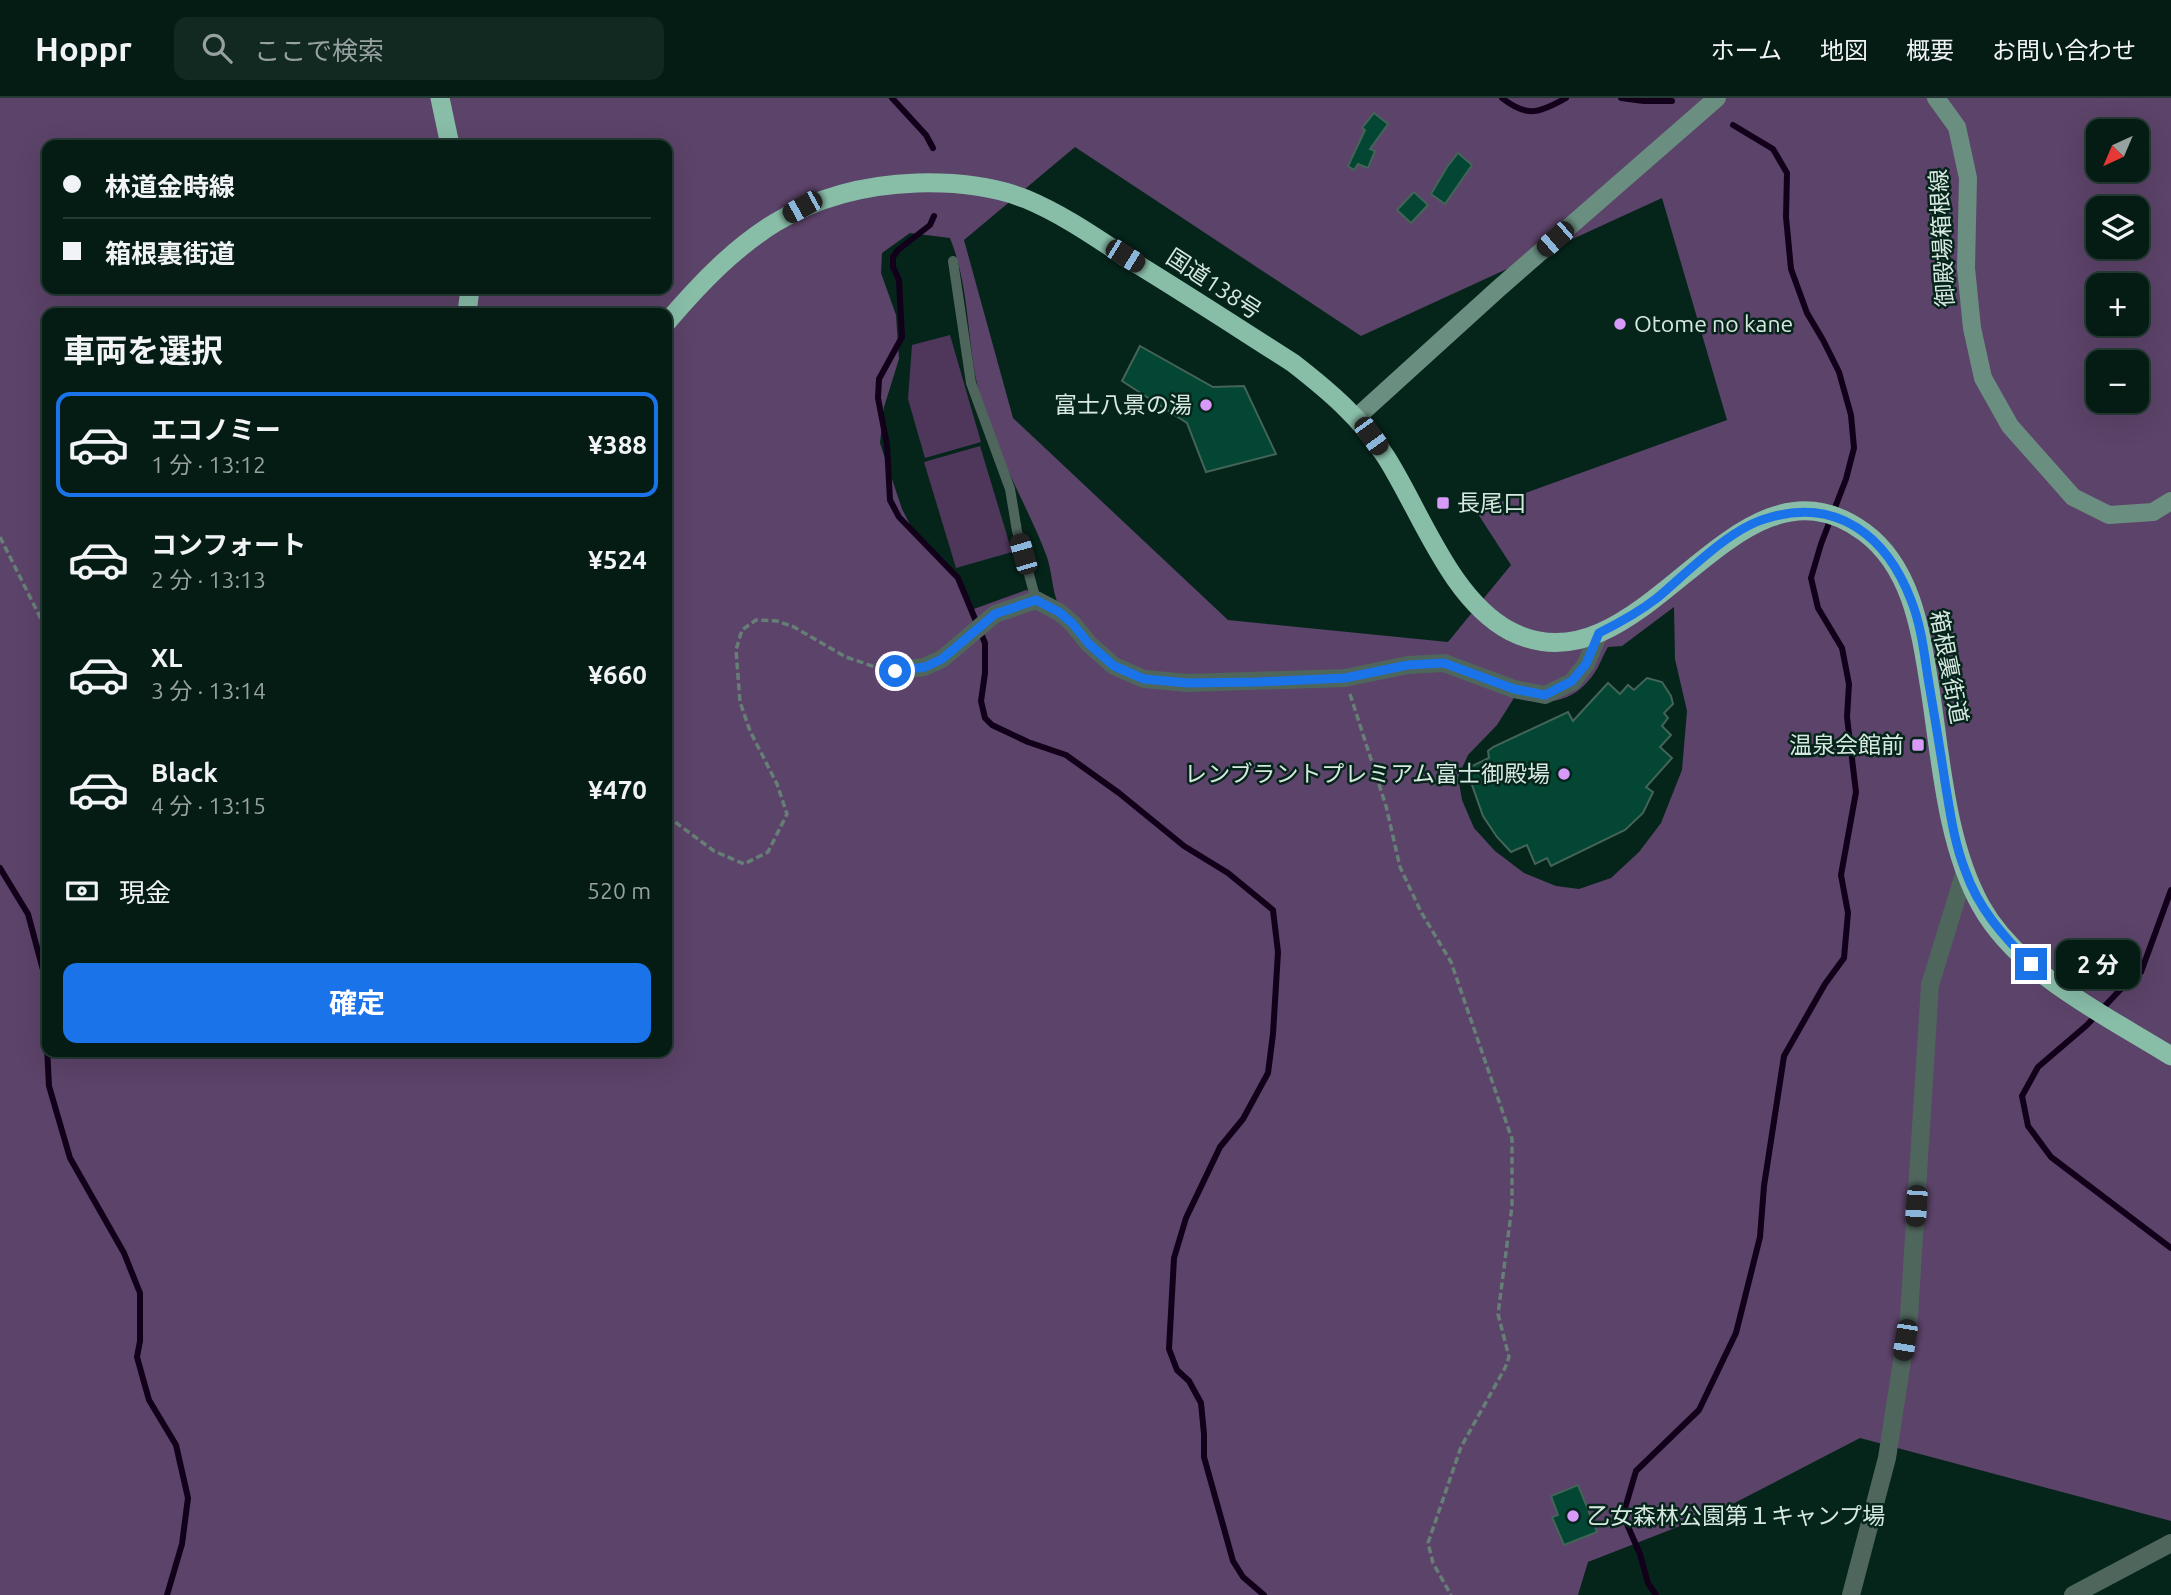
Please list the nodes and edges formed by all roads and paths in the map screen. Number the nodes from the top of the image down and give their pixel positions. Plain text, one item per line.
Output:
1 (440, 98) edge
2 (1717, 98) edge
3 (1936, 98) edge
4 (449, 140) edge
5 (953, 261) dead end
6 (672, 317) edge
7 (1357, 416) junction
8 (2171, 501) edge
9 (0, 537) edge
10 (1036, 600) junction
11 (42, 621) edge
12 (1599, 633) junction
13 (895, 671) joint
14 (1345, 678) junction
15 (672, 820) edge
16 (1965, 871) junction
17 (2171, 1056) edge
18 (2171, 1543) edge
19 (1451, 1595) edge
20 (1851, 1595) edge
21 (2073, 1595) edge

1 - 4 highway
2 - 7 main road
3 - 8 main road, 御殿場箱根線
5 - 10 lane
6 - 7 highway, 国道138号
7 - 12 highway, 箱根裏街道
9 - 11 path
10 - 13 street
10 - 14 street
12 - 14 street
12 - 16 highway, 箱根裏街道
13 - 15 path
14 - 19 path
16 - 17 highway, 箱根裏街道
16 - 20 street
18 - 21 street

